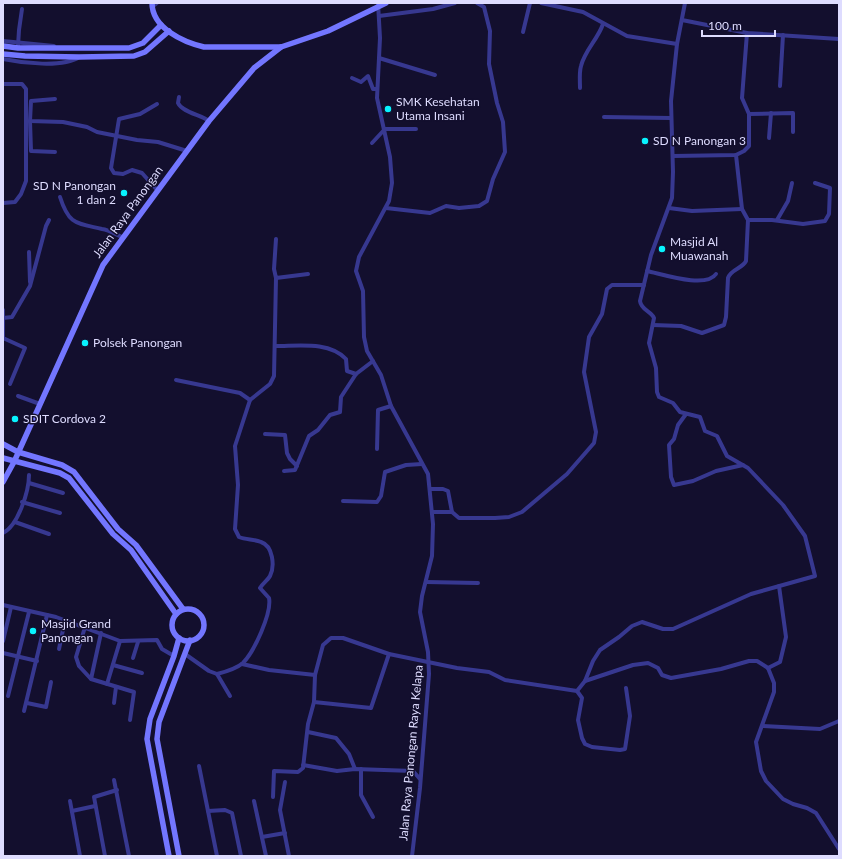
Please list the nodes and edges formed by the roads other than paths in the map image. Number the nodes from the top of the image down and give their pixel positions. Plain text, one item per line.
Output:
1 (386, 3) edge
2 (455, 3) edge
3 (478, 3) edge
4 (530, 3) edge
5 (541, 3) edge
6 (685, 3) edge
7 (154, 4) edge
8 (378, 5) edge
9 (22, 9) dead end
10 (379, 16) junction
11 (682, 20) junction
12 (603, 24) junction
13 (161, 25) junction
14 (169, 31) junction
15 (523, 32) dead end
16 (747, 33) junction
17 (783, 35) junction
18 (839, 39) edge
19 (3, 41) edge
20 (677, 44) junction
21 (3, 46) edge
22 (18, 46) junction
23 (267, 47) junction
24 (280, 47) junction
25 (3, 54) edge
26 (270, 55) junction
27 (379, 58) junction
28 (3, 59) edge
29 (26, 59) junction
30 (435, 75) dead end
31 (352, 78) dead end
32 (3, 84) edge
33 (780, 86) dead end
34 (580, 88) dead end
35 (377, 89) junction
36 (179, 98) dead end
37 (55, 99) dead end
38 (157, 104) dead end
39 (771, 113) junction
40 (749, 114) junction
41 (604, 117) dead end
42 (671, 118) junction
43 (30, 121) junction
44 (209, 121) junction
45 (385, 129) junction
46 (416, 129) dead end
47 (793, 132) dead end
48 (117, 137) junction
49 (770, 138) dead end
50 (372, 143) dead end
51 (187, 151) junction
52 (55, 152) dead end
53 (736, 155) junction
54 (673, 156) junction
55 (792, 183) dead end
56 (815, 183) dead end
57 (157, 190) junction
58 (60, 198) dead end
59 (3, 203) edge
60 (386, 208) junction
61 (669, 208) junction
62 (742, 209) junction
63 (49, 220) dead end
64 (748, 220) junction
65 (777, 220) junction
66 (122, 236) junction
67 (276, 240) dead end
68 (29, 252) dead end
69 (647, 271) junction
70 (308, 274) dead end
71 (716, 274) dead end
72 (276, 278) junction
73 (644, 285) junction
74 (30, 286) junction
75 (3, 310) edge
76 (3, 318) edge
77 (653, 325) junction
78 (3, 339) edge
79 (276, 346) junction
80 (373, 361) junction
81 (356, 374) junction
82 (176, 380) dead end
83 (10, 384) dead end
84 (18, 396) dead end
85 (250, 400) junction
86 (40, 404) junction
87 (391, 406) junction
88 (686, 414) junction
89 (265, 434) dead end
90 (3, 444) edge
91 (377, 449) dead end
92 (18, 452) junction
93 (3, 458) edge
94 (14, 462) junction
95 (422, 464) junction
96 (744, 465) junction
97 (297, 466) junction
98 (284, 471) dead end
99 (29, 475) dead end
100 (3, 482) edge
101 (29, 484) junction
102 (430, 489) junction
103 (63, 493) dead end
104 (343, 501) dead end
105 (22, 502) junction
106 (432, 512) junction
107 (452, 512) junction
108 (60, 513) dead end
109 (15, 522) junction
110 (3, 533) edge
111 (49, 534) dead end
112 (136, 545) junction
113 (131, 550) junction
114 (426, 582) junction
115 (478, 583) dead end
116 (779, 586) junction
117 (3, 605) edge
118 (11, 607) junction
119 (183, 610) junction
120 (29, 612) junction
121 (176, 614) junction
122 (47, 615) junction
123 (65, 620) junction
124 (85, 627) junction
125 (101, 634) junction
126 (179, 638) junction
127 (190, 640) junction
128 (3, 641) edge
129 (120, 641) junction
130 (138, 642) junction
131 (59, 649) dead end
132 (3, 653) edge
133 (185, 654) junction
134 (389, 654) junction
135 (174, 656) junction
136 (18, 657) junction
137 (133, 658) dead end
138 (37, 661) junction
139 (430, 661) junction
140 (242, 664) junction
141 (113, 665) junction
142 (768, 668) junction
143 (142, 673) dead end
144 (217, 674) junction
145 (315, 675) junction
146 (91, 679) junction
147 (585, 681) junction
148 (51, 682) dead end
149 (107, 684) junction
150 (116, 687) junction
151 (626, 688) dead end
152 (577, 691) junction
153 (8, 696) dead end
154 (230, 696) dead end
155 (314, 702) junction
156 (27, 703) junction
157 (114, 703) dead end
158 (24, 711) dead end
159 (130, 720) dead end
160 (839, 721) edge
161 (763, 726) junction
162 (308, 732) junction
163 (303, 765) junction
164 (199, 766) dead end
165 (355, 769) junction
166 (361, 769) junction
167 (420, 779) junction
168 (114, 780) dead end
169 (285, 782) dead end
170 (117, 790) junction
171 (273, 797) dead end
172 (70, 800) dead end
173 (254, 801) dead end
174 (95, 806) junction
175 (72, 811) junction
176 (208, 811) junction
177 (373, 817) dead end
178 (284, 832) junction
179 (262, 837) junction
180 (839, 849) edge
181 (80, 856) edge
182 (105, 856) edge
183 (129, 856) edge
184 (169, 856) edge
185 (179, 856) edge
186 (217, 856) edge
187 (241, 856) edge
188 (266, 856) edge
189 (290, 856) edge
190 (412, 856) edge

1 - 8 street, Jalan Raya Panongan
2 - 10 street
3 - 60 street
4 - 15 street
5 - 12 street
6 - 11 street
7 - 13 street, Jalan Raya Panongan
8 - 10 street, Jalan Raya Panongan Raya Kelapa
8 - 24 street, Jalan Raya Panongan
9 - 22 street
10 - 27 street, Jalan Raya Panongan Raya Kelapa
11 - 16 street
11 - 20 street
12 - 20 street
12 - 34 street
13 - 14 street, Jalan Raya Panongan
13 - 22 street
14 - 23 street, Jalan Raya Panongan
14 - 29 street
16 - 17 street
16 - 40 street
17 - 18 street
17 - 33 street
19 - 22 street
20 - 42 street
21 - 22 street
23 - 24 street, Jalan Raya Panongan
23 - 26 street
24 - 26 street, Jalan Raya Panongan
25 - 29 street
26 - 44 street, Jalan Raya Panongan
27 - 30 street
27 - 35 street, Jalan Raya Panongan Raya Kelapa
28 - 29 street
31 - 35 street
32 - 59 street
35 - 45 street, Jalan Raya Panongan Raya Kelapa
36 - 44 street
37 - 43 street
38 - 48 street
39 - 40 street
39 - 47 street
39 - 49 street
40 - 53 street
41 - 42 street
42 - 54 street
43 - 48 street
43 - 52 street
44 - 51 street, Jalan Raya Panongan
45 - 46 street
45 - 50 street
45 - 60 street, Jalan Raya Panongan Raya Kelapa
48 - 51 street
48 - 57 street
51 - 57 street, Jalan Raya Panongan
53 - 54 street
53 - 62 street
54 - 61 street
55 - 65 street
56 - 65 street
57 - 66 street, Jalan Raya Panongan
58 - 66 street
60 - 80 street, Jalan Raya Panongan Raya Kelapa
61 - 62 street
61 - 69 street
62 - 64 street
63 - 74 street
64 - 65 street
64 - 77 street
66 - 86 street, Jalan Raya Panongan
67 - 72 street
68 - 74 street
69 - 71 street
69 - 73 street
70 - 72 street
72 - 79 street
73 - 77 street
73 - 107 street
74 - 76 street
75 - 76 street
76 - 78 street
77 - 88 street
78 - 83 street
79 - 81 street
79 - 85 street
80 - 81 street
80 - 87 street, Jalan Raya Panongan Raya Kelapa
81 - 97 street
82 - 85 street
84 - 86 street
85 - 140 street
86 - 92 street, Jalan Raya Panongan
87 - 91 street
87 - 95 street, Jalan Raya Panongan Raya Kelapa
88 - 96 street
88 - 96 street
89 - 97 street
90 - 92 street
92 - 94 street, Jalan Raya Panongan
92 - 112 street
93 - 94 street
94 - 100 street, Jalan Raya Panongan
94 - 113 street
95 - 102 street, Jalan Raya Panongan Raya Kelapa
95 - 104 street
96 - 116 street
97 - 98 street
99 - 101 street
101 - 103 street
101 - 105 street
102 - 106 street, Jalan Raya Panongan Raya Kelapa
102 - 107 street
105 - 108 street
105 - 109 street
106 - 107 street
106 - 114 street, Jalan Raya Panongan Raya Kelapa
109 - 110 street
109 - 111 street
112 - 113 street
112 - 119 street
113 - 121 street
114 - 115 street
114 - 139 street, Jalan Raya Panongan Raya Kelapa
116 - 142 street
116 - 147 street
117 - 118 street
118 - 120 street
118 - 128 street
119 - 121 street
119 - 127 street
120 - 122 street
120 - 136 street
121 - 126 street
122 - 123 street
122 - 138 street
123 - 124 street
123 - 131 street
124 - 125 street
124 - 146 street
125 - 129 street
125 - 146 street
126 - 127 street
126 - 135 street
127 - 133 street
129 - 130 street
129 - 141 street
130 - 135 street
130 - 137 street
132 - 136 street
133 - 144 street
133 - 185 street
134 - 139 street
134 - 145 street
134 - 155 street
135 - 184 street
136 - 138 street
136 - 153 street
138 - 156 street
139 - 152 street
139 - 167 street, Jalan Raya Panongan Raya Kelapa
140 - 144 street
140 - 145 street
141 - 143 street
141 - 149 street
142 - 147 street
142 - 161 street
144 - 154 street
145 - 155 street
146 - 149 street
147 - 152 street
148 - 156 street
149 - 150 street
150 - 157 street
150 - 159 street
151 - 152 street
155 - 162 street
156 - 158 street
160 - 161 street
161 - 180 street
162 - 163 street
162 - 165 street
163 - 165 street
163 - 171 street
164 - 176 street
165 - 166 street
166 - 167 street
166 - 177 street
167 - 190 street, Jalan Raya Panongan Raya Kelapa
168 - 170 street
169 - 178 street
170 - 174 street
170 - 183 street
172 - 175 street
173 - 179 street
174 - 175 street
174 - 182 street
175 - 181 street
176 - 186 street
176 - 187 street
178 - 179 street
178 - 189 street
179 - 188 street

